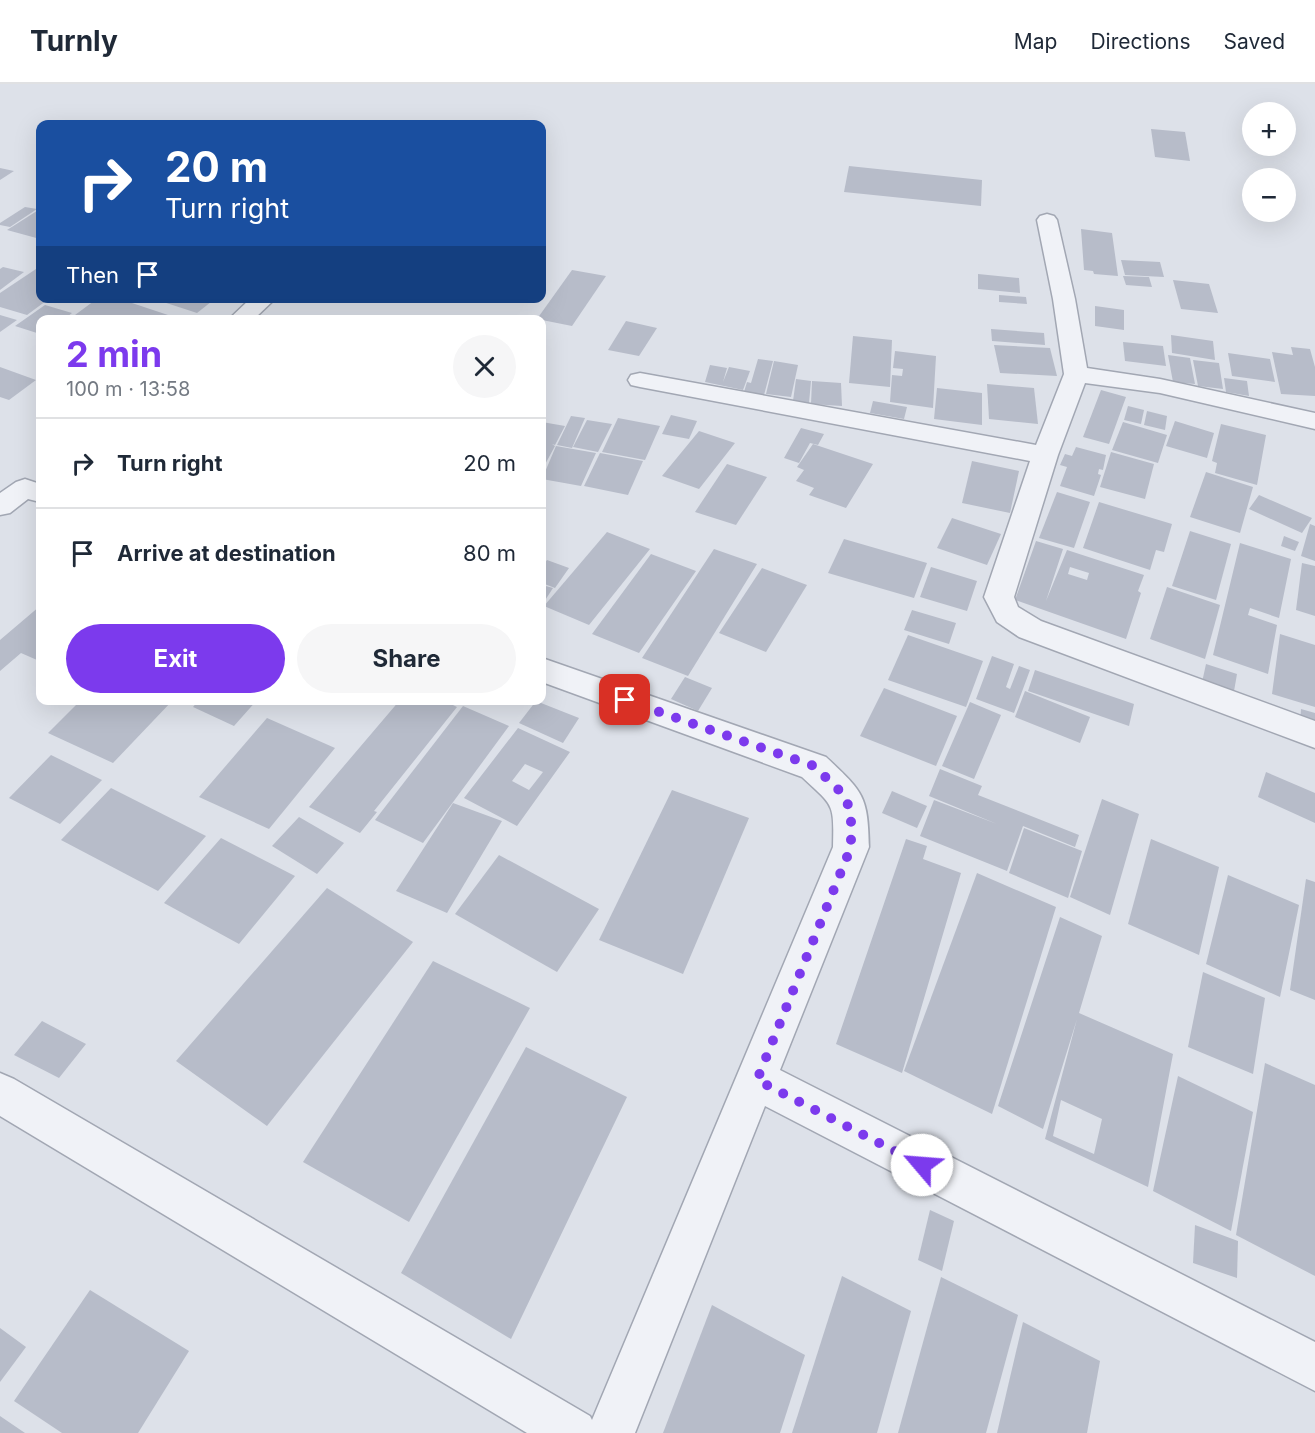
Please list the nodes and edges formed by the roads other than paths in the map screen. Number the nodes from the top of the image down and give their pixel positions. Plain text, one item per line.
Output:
1 (1047, 220) dead end
2 (259, 303) edge
3 (244, 315) edge
4 (1076, 374) junction
5 (640, 380) dead end
6 (1315, 421) edge
7 (1045, 455) junction
8 (35, 485) edge
9 (0, 506) edge
10 (546, 671) edge
11 (1315, 735) edge
12 (757, 1080) junction
13 (2, 1098) edge
14 (1315, 1367) edge
15 (573, 1433) edge
16 (611, 1433) edge

1 - 4 street
2 - 3 street
4 - 6 street
4 - 7 street
5 - 7 street
7 - 11 street
8 - 9 street
10 - 12 street
12 - 14 street
12 - 16 street
13 - 15 street

